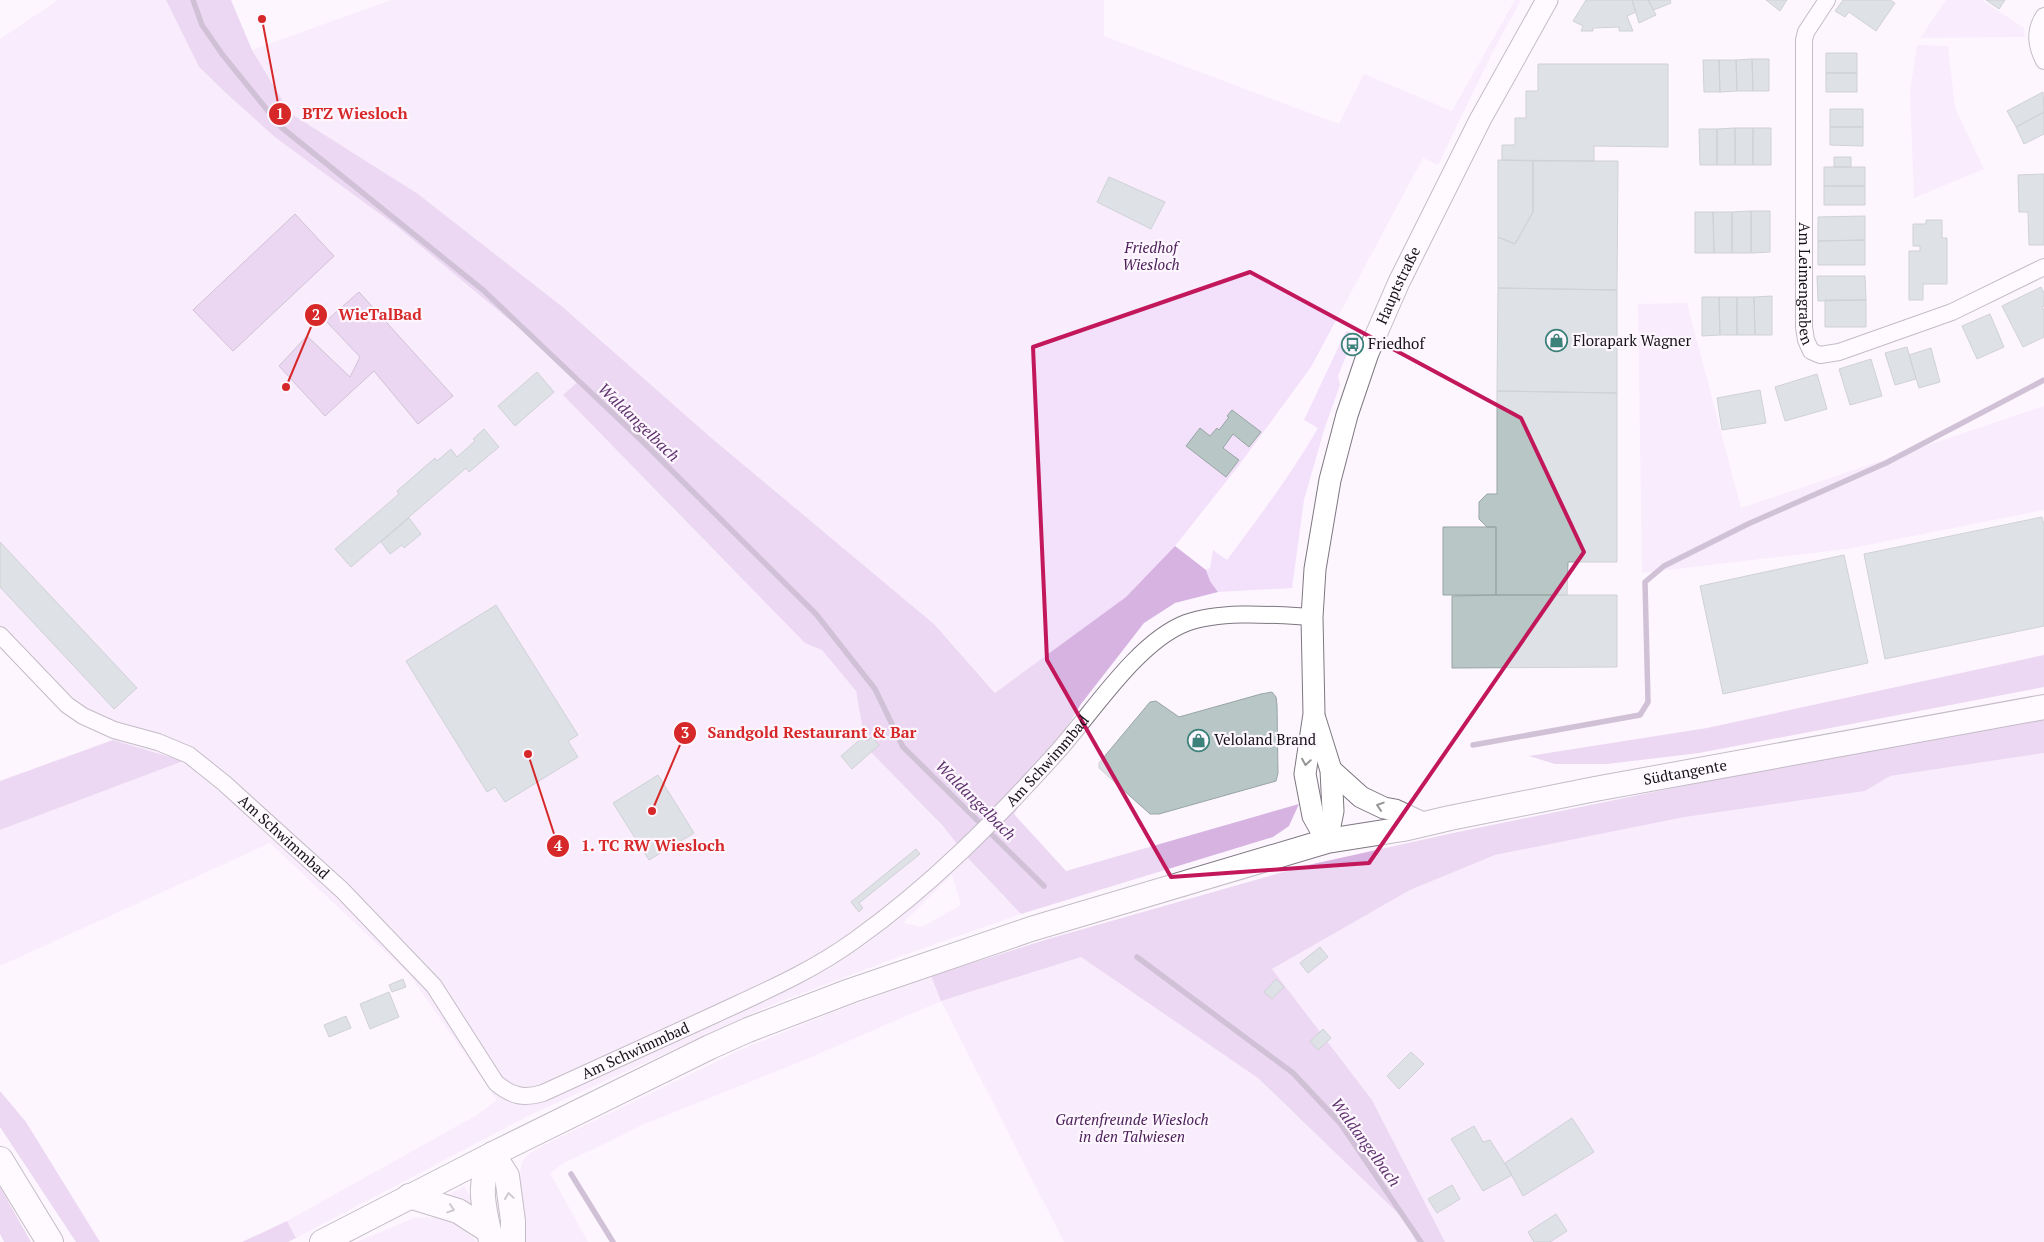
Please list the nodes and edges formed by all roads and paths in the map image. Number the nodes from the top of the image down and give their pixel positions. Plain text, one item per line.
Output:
1 (1547, 0) edge
2 (1828, 0) edge
3 (2044, 16) edge
4 (2044, 61) edge
5 (2044, 267) edge
6 (1312, 617) junction
7 (0, 635) edge
8 (2044, 707) edge
9 (1314, 714) junction
10 (1331, 770) junction
11 (1425, 824) junction
12 (1327, 840) junction
13 (493, 1154) junction
14 (0, 1160) edge
15 (409, 1196) junction
16 (490, 1236) edge
17 (50, 1242) edge
18 (322, 1242) edge
19 (513, 1242) edge

1 - 6 street, Hauptstraße
2 - 5 street, Am Leimengraben
3 - 4 street
6 - 7 street, Am Schwimmbad
6 - 9 street, Hauptstraße
8 - 11 main road, Südtangente
9 - 10 street, Hauptstraße
9 -> 12 street, Hauptstraße
11 -> 10 street
10 - 12 street, Hauptstraße
11 - 12 main road, Südtangente
12 - 13 main road, Südtangente
13 - 15 main road, Südtangente
13 - 16 main road
19 -> 13 main road
14 - 17 main road
15 -> 16 main road
15 - 18 main road, Südtangente

